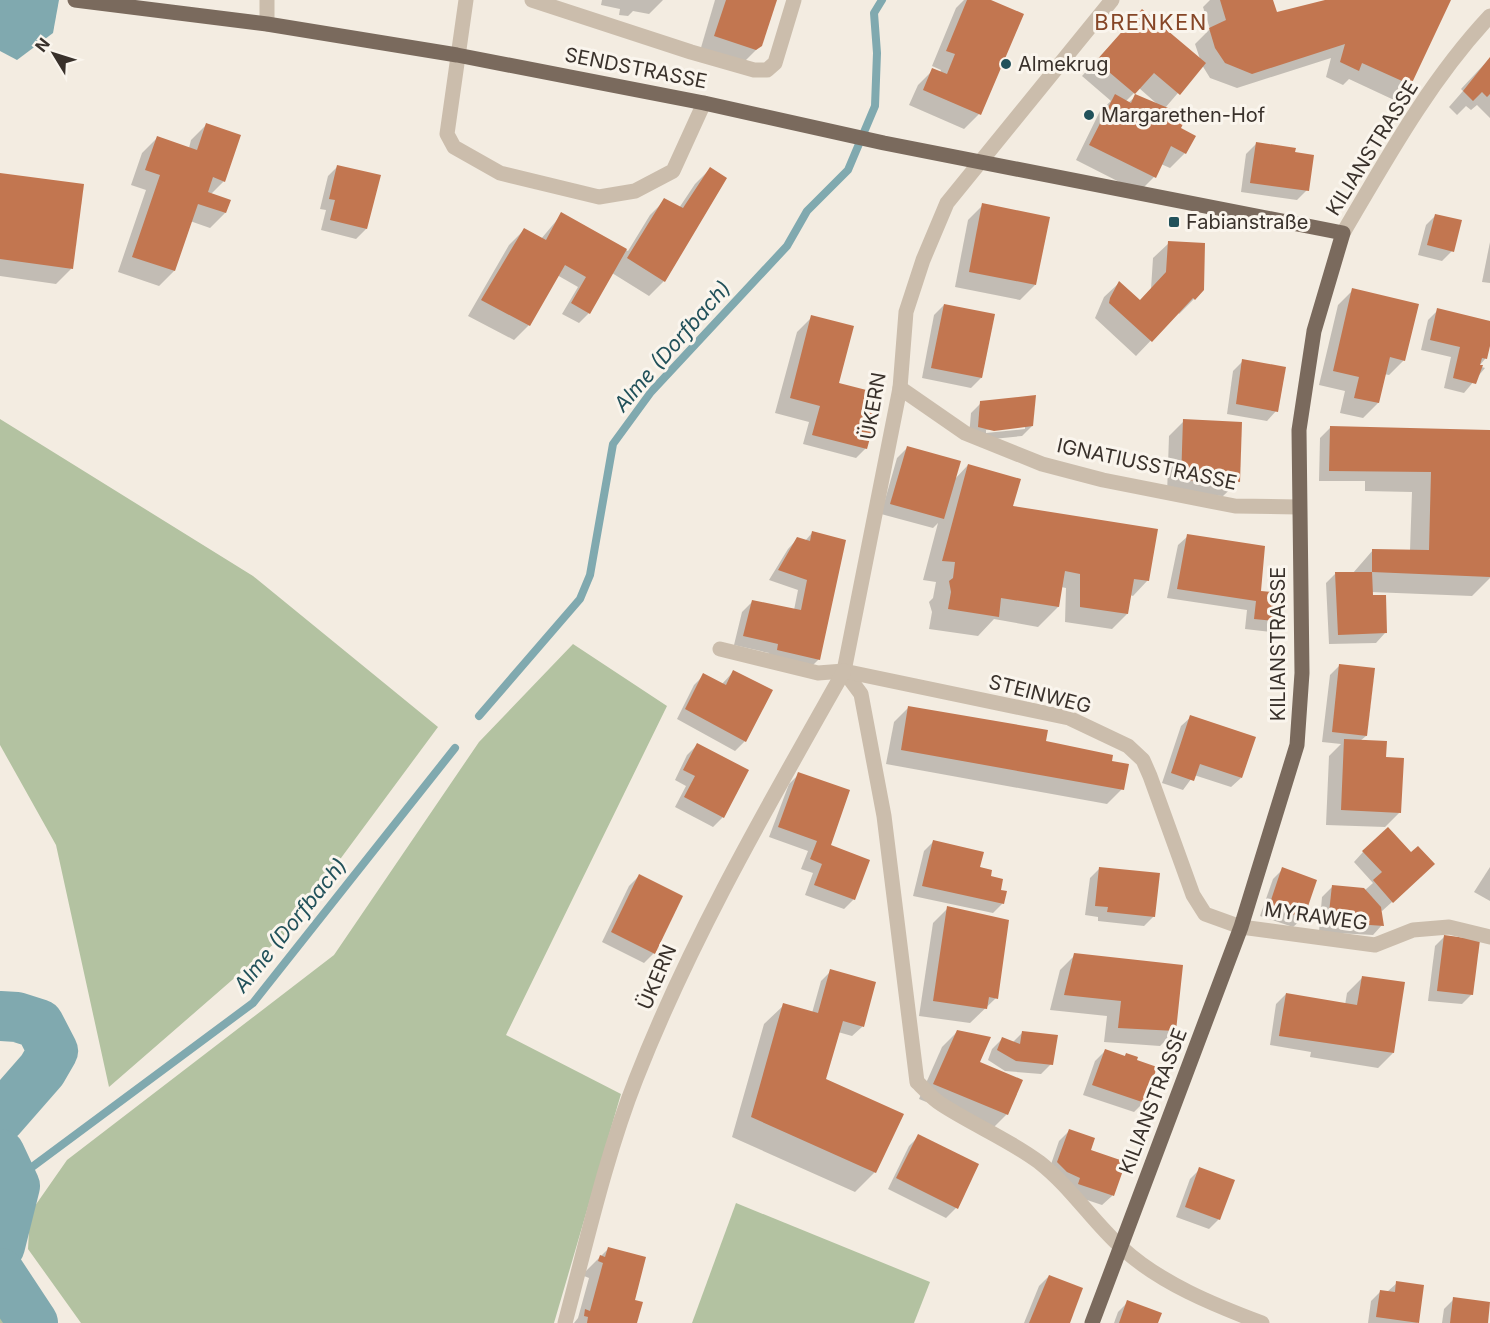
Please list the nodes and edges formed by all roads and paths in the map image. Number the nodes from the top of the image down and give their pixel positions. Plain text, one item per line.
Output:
1 (75, 0) edge
2 (267, 0) edge
3 (466, 0) edge
4 (532, 0) edge
5 (794, 0) edge
6 (1112, 0) edge
7 (80, 1) edge
8 (1490, 16) edge
9 (267, 24) junction
10 (457, 55) junction
11 (704, 103) junction
12 (979, 162) junction
13 (1343, 233) junction
14 (900, 388) junction
15 (1298, 507) junction
16 (720, 649) dead end
17 (844, 671) junction
18 (1241, 927) junction
19 (1490, 937) edge
20 (1120, 1247) junction
21 (565, 1323) edge
22 (1092, 1323) edge
23 (1262, 1323) edge

1 - 7 main road, SENDSTRASSE
2 - 9 street
3 - 10 street
4 - 5 street
6 - 12 street
7 - 9 main road, SENDSTRASSE
8 - 13 street, KILIANSTRASSE
9 - 10 main road, SENDSTRASSE
10 - 11 main road, SENDSTRASSE
10 - 11 street
11 - 12 main road, SENDSTRASSE
12 - 13 main road
12 - 14 street, ÜKERN
13 - 15 main road, KILIANSTRASSE
14 - 15 street, IGNATIUSSTRASSE
14 - 17 street, ÜKERN
15 - 18 main road, KILIANSTRASSE
16 - 17 street, STEINWEG
17 - 18 street, STEINWEG
17 - 20 street
17 - 21 street, ÜKERN
18 - 19 street, MYRAWEG
18 - 20 main road, KILIANSTRASSE
20 - 22 main road, KILIANSTRASSE
20 - 23 street

